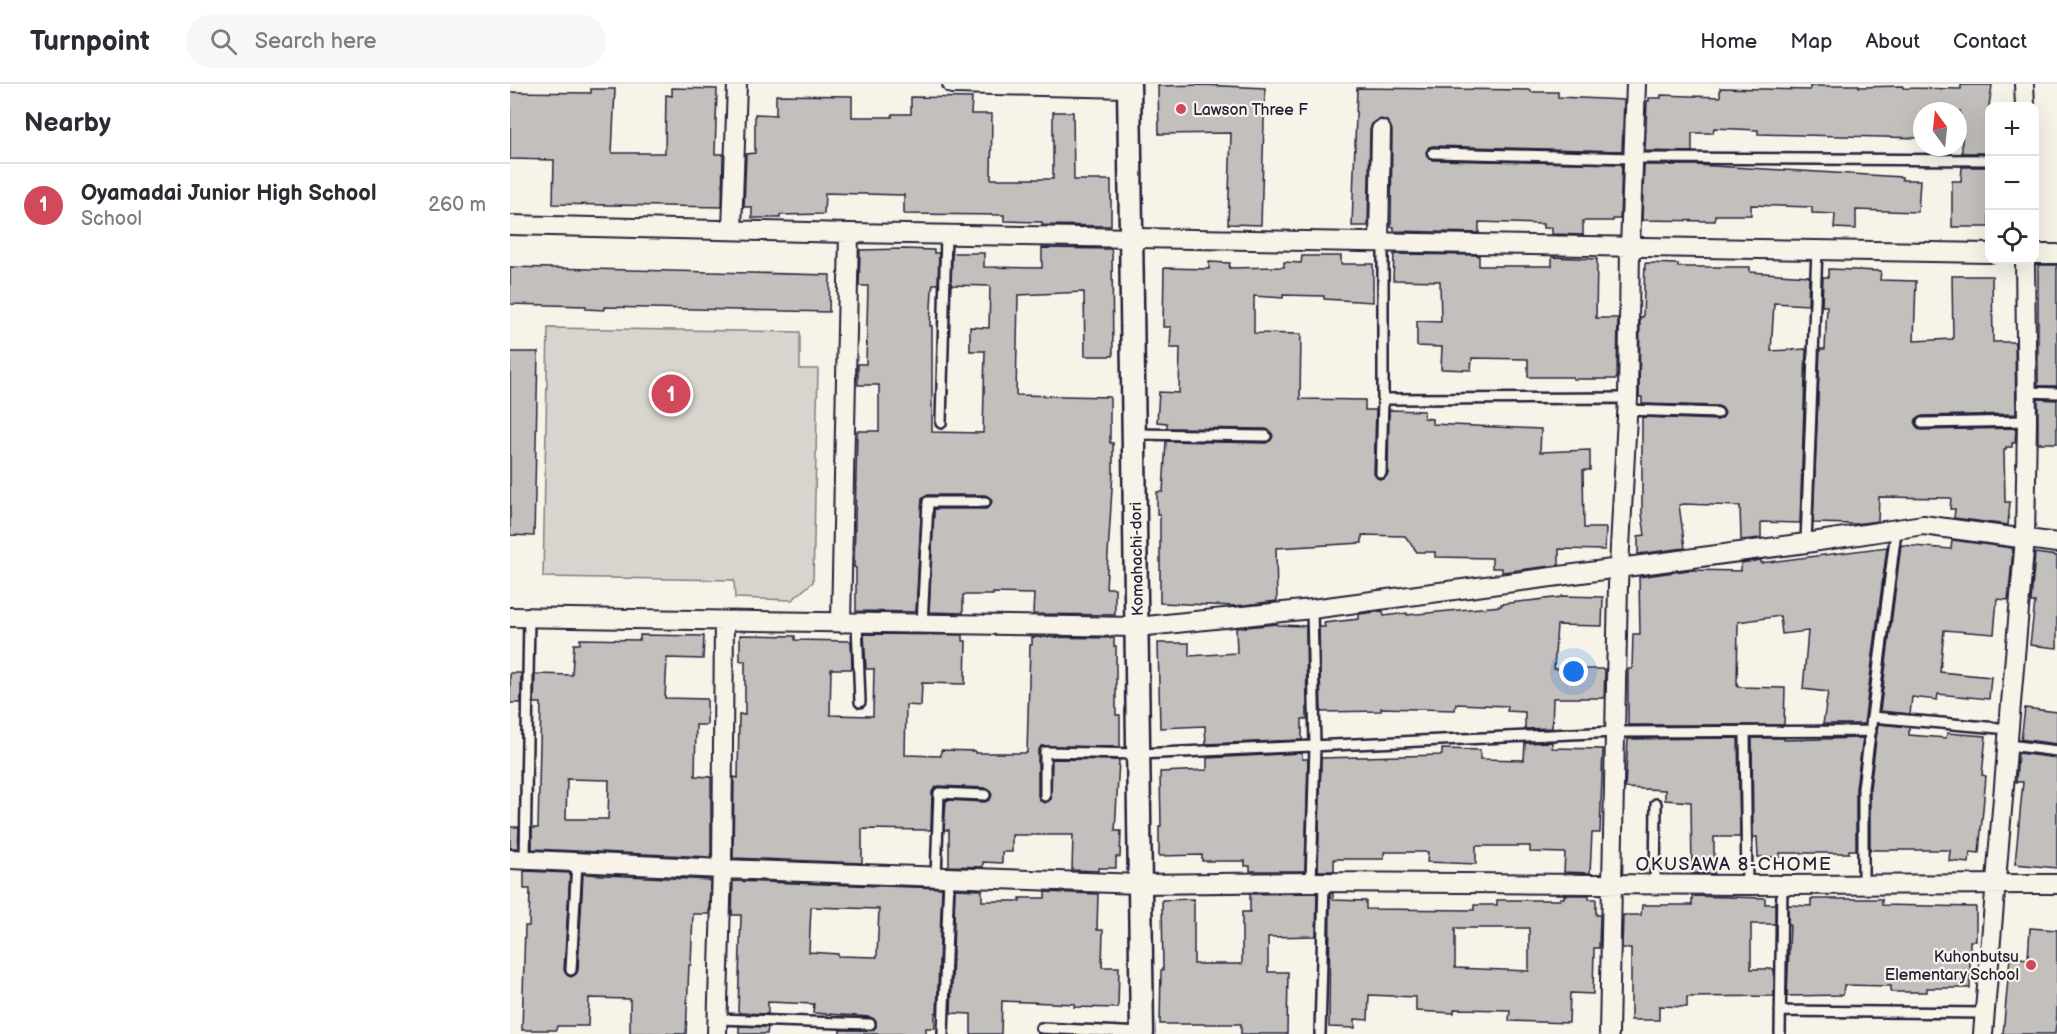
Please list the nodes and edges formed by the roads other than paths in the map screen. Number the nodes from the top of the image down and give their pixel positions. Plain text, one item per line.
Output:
1 (737, 84) edge
2 (952, 84) edge
3 (1636, 84) edge
4 (2024, 84) edge
5 (1129, 86) edge
6 (2025, 102) edge
7 (1381, 130) dead end
8 (1433, 153) dead end
9 (1633, 158) junction
10 (1985, 160) edge
11 (510, 225) edge
12 (732, 230) junction
13 (849, 233) junction
14 (946, 235) junction
15 (1130, 238) junction
16 (1381, 242) junction
17 (1630, 248) junction
18 (1817, 249) junction
19 (1985, 253) edge
20 (2039, 254) edge
21 (2057, 254) edge
22 (2025, 264) edge
23 (2027, 392) junction
24 (2057, 393) edge
25 (1383, 399) junction
26 (1627, 404) junction
27 (1718, 413) dead end
28 (2027, 421) junction
29 (941, 423) dead end
30 (1922, 423) dead end
31 (1134, 434) junction
32 (1266, 436) dead end
33 (1381, 473) dead end
34 (985, 502) dead end
35 (1896, 531) junction
36 (2025, 538) junction
37 (1806, 543) junction
38 (2057, 543) edge
39 (1619, 568) junction
40 (1312, 609) junction
41 (510, 617) edge
42 (529, 617) junction
43 (724, 621) junction
44 (849, 623) junction
45 (922, 625) junction
46 (1137, 627) junction
47 (860, 702) dead end
48 (1872, 717) junction
49 (1871, 731) junction
50 (1615, 732) junction
51 (1745, 732) junction
52 (2009, 737) junction
53 (1315, 746) junction
54 (2057, 751) edge
55 (1139, 754) junction
56 (985, 795) dead end
57 (1045, 796) dead end
58 (1656, 804) dead end
59 (517, 860) edge
60 (577, 862) junction
61 (722, 869) junction
62 (942, 877) junction
63 (1317, 883) junction
64 (1140, 884) junction
65 (1611, 884) junction
66 (1655, 884) junction
67 (1997, 884) junction
68 (2057, 884) edge
69 (1747, 885) junction
70 (1782, 885) junction
71 (1863, 885) junction
72 (571, 970) dead end
73 (1780, 1011) junction
74 (1985, 1013) junction
75 (870, 1024) dead end
76 (717, 1027) edge
77 (1041, 1028) dead end
78 (943, 1034) edge
79 (1142, 1034) edge
80 (1320, 1034) edge
81 (1609, 1034) edge
82 (1780, 1034) edge
83 (1983, 1034) edge

1 - 12 street
2 - 5 street
3 - 9 street
4 - 6 street
5 - 15 street, Komahachi-dori
7 - 16 street
8 - 9 lane
9 - 10 lane
9 - 17 street
11 - 12 street
12 - 13 street
13 - 14 street
13 - 44 street
14 - 15 street
14 - 29 lane
15 - 16 street
15 - 31 street, Komahachi-dori
16 - 17 street
16 - 25 lane
17 - 18 street
17 - 26 street
18 - 19 street
18 - 37 lane
20 - 21 street
22 - 23 street
23 - 24 lane
23 - 28 street
25 - 26 lane
25 - 33 lane
26 - 27 lane
26 - 39 street
28 - 30 lane
28 - 36 street
31 - 32 lane
31 - 46 street, Komahachi-dori
34 - 45 lane
35 - 36 street
35 - 37 street
35 - 48 lane
36 - 38 street
36 - 52 street
37 - 39 street
39 - 40 street
39 - 50 street
40 - 46 street
40 - 53 lane
41 - 42 street
42 - 43 street
42 - 59 lane
43 - 44 street
43 - 61 street
44 - 45 street
44 - 47 lane
45 - 46 street
46 - 55 street, Komahachi-dori
48 - 49 lane
48 - 52 lane
49 - 51 lane
49 - 71 lane
50 - 51 lane
50 - 53 lane
50 - 65 street
51 - 69 lane
52 - 54 lane
52 - 67 street
53 - 55 lane
53 - 63 lane
55 - 57 lane
55 - 64 street, Komahachi-dori
56 - 62 lane
58 - 66 lane
59 - 60 street
60 - 61 street
60 - 72 lane
61 - 62 street
61 - 76 street
62 - 64 street
62 - 78 lane
63 - 64 street
63 - 65 street
63 - 80 lane
64 - 79 street, Komahachi-dori
65 - 66 street
65 - 81 street
66 - 69 street
67 - 68 street
67 - 71 street
67 - 74 street
69 - 70 street
70 - 71 street
70 - 73 lane
73 - 74 lane
73 - 82 lane
74 - 83 street
75 - 76 lane
77 - 79 lane

